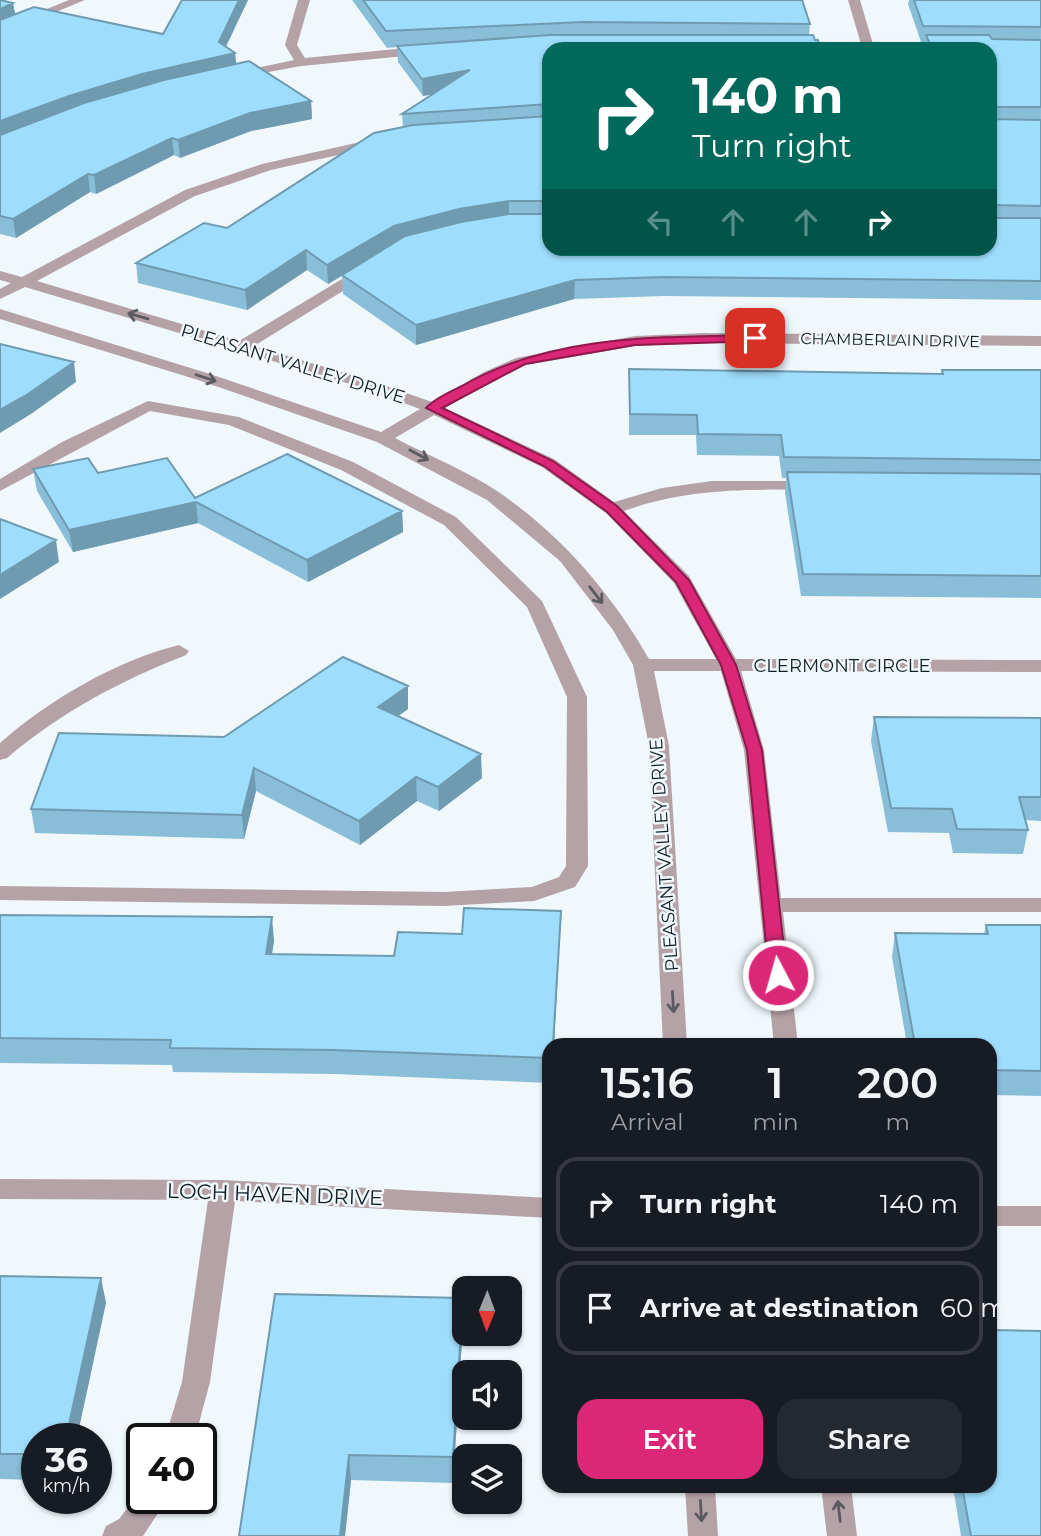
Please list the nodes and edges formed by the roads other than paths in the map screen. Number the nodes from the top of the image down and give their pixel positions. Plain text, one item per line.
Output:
1 (79, 0) edge
2 (304, 0) edge
3 (854, 0) edge
4 (0, 32) edge
5 (866, 42) edge
6 (439, 48) edge
7 (301, 62) junction
8 (221, 79) edge
9 (389, 140) edge
10 (376, 264) edge
11 (0, 275) edge
12 (24, 283) junction
13 (0, 295) edge
14 (0, 314) edge
15 (1041, 341) edge
16 (242, 346) junction
17 (432, 408) junction
18 (383, 438) junction
19 (834, 485) edge
20 (0, 486) edge
21 (612, 509) junction
22 (179, 651) dead end
23 (642, 665) junction
24 (729, 665) junction
25 (1041, 666) edge
26 (0, 754) edge
27 (0, 893) edge
28 (771, 905) junction
29 (1041, 905) edge
30 (675, 1038) edge
31 (785, 1038) edge
32 (0, 1189) edge
33 (223, 1190) junction
34 (542, 1208) edge
35 (997, 1216) edge
36 (1041, 1216) edge
37 (184, 1423) edge
38 (700, 1493) edge
39 (837, 1493) edge
40 (141, 1514) edge
41 (117, 1536) edge
42 (703, 1536) edge
43 (842, 1536) edge

1 - 4 street
2 - 7 street
3 - 5 street
6 - 7 street
7 - 8 street
9 - 12 street
10 - 16 street
11 - 12 street, PLEASANT VALLEY DRIVE
12 - 13 street
16 -> 12 street, PLEASANT VALLEY DRIVE
14 -> 18 street, PLEASANT VALLEY DRIVE
15 - 17 street, CHAMBERLAIN DRIVE
16 - 17 street, PLEASANT VALLEY DRIVE
17 - 18 street, CHAMBERLAIN DRIVE
17 - 21 street, PLEASANT VALLEY DRIVE
18 -> 23 street, PLEASANT VALLEY DRIVE
19 - 21 street
20 - 27 street
21 - 24 street, PLEASANT VALLEY DRIVE
22 - 26 street
23 - 24 street, CLERMONT CIRCLE
23 -> 30 street, PLEASANT VALLEY DRIVE
24 - 25 street, CLERMONT CIRCLE
24 - 28 street, PLEASANT VALLEY DRIVE
28 - 29 street
28 - 31 street, PLEASANT VALLEY DRIVE
32 - 33 street, LOCH HAVEN DRIVE
33 - 34 street, LOCH HAVEN DRIVE
33 - 37 street
35 - 36 street
38 -> 42 street
43 -> 39 street
40 - 41 street

